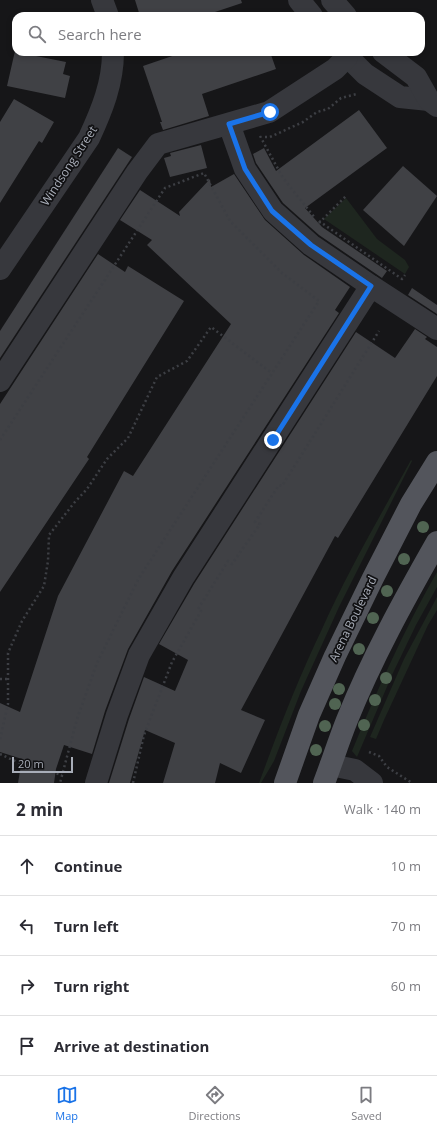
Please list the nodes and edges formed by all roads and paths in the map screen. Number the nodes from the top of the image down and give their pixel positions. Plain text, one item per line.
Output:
1 (102, 0) edge
2 (299, 0) edge
3 (332, 0) edge
4 (106, 12) edge
5 (309, 12) edge
6 (342, 12) edge
7 (113, 56) edge
8 (344, 56) edge
9 (346, 56) edge
10 (388, 56) edge
11 (361, 94) dead end
12 (433, 103) edge
13 (229, 124) junction
14 (259, 136) junction
15 (255, 138) dead end
16 (346, 196) dead end
17 (320, 222) junction
18 (304, 240) junction
19 (0, 269) edge
20 (404, 275) dead end
21 (371, 286) junction
22 (437, 329) edge
23 (379, 331) dead end
24 (272, 373) junction
25 (0, 381) edge
26 (0, 440) edge
27 (437, 462) edge
28 (437, 542) edge
29 (0, 679) edge
30 (8, 679) junction
31 (0, 739) edge
32 (368, 752) dead end
33 (0, 754) edge
34 (327, 774) edge
35 (62, 775) junction
36 (60, 783) edge
37 (96, 783) edge
38 (133, 783) edge
39 (285, 783) edge
40 (372, 783) edge
41 (412, 783) edge

1 - 4 street
2 - 5 street
3 - 6 street
7 - 19 street, Windsong Street
8 - 13 street
9 - 12 street
10 - 12 street
11 - 14 path
13 - 18 street
13 - 25 street
14 - 15 path
14 - 17 path
16 - 17 path
17 - 18 path
17 - 20 path
18 - 21 street
21 - 22 street
21 - 37 street
23 - 38 path
24 - 26 path
24 - 30 path
24 - 35 path
27 - 39 main road, Arena Boulevard
28 - 34 main road
29 - 30 path
30 - 31 path
32 - 41 path
33 - 35 path
34 - 40 street
35 - 36 path

